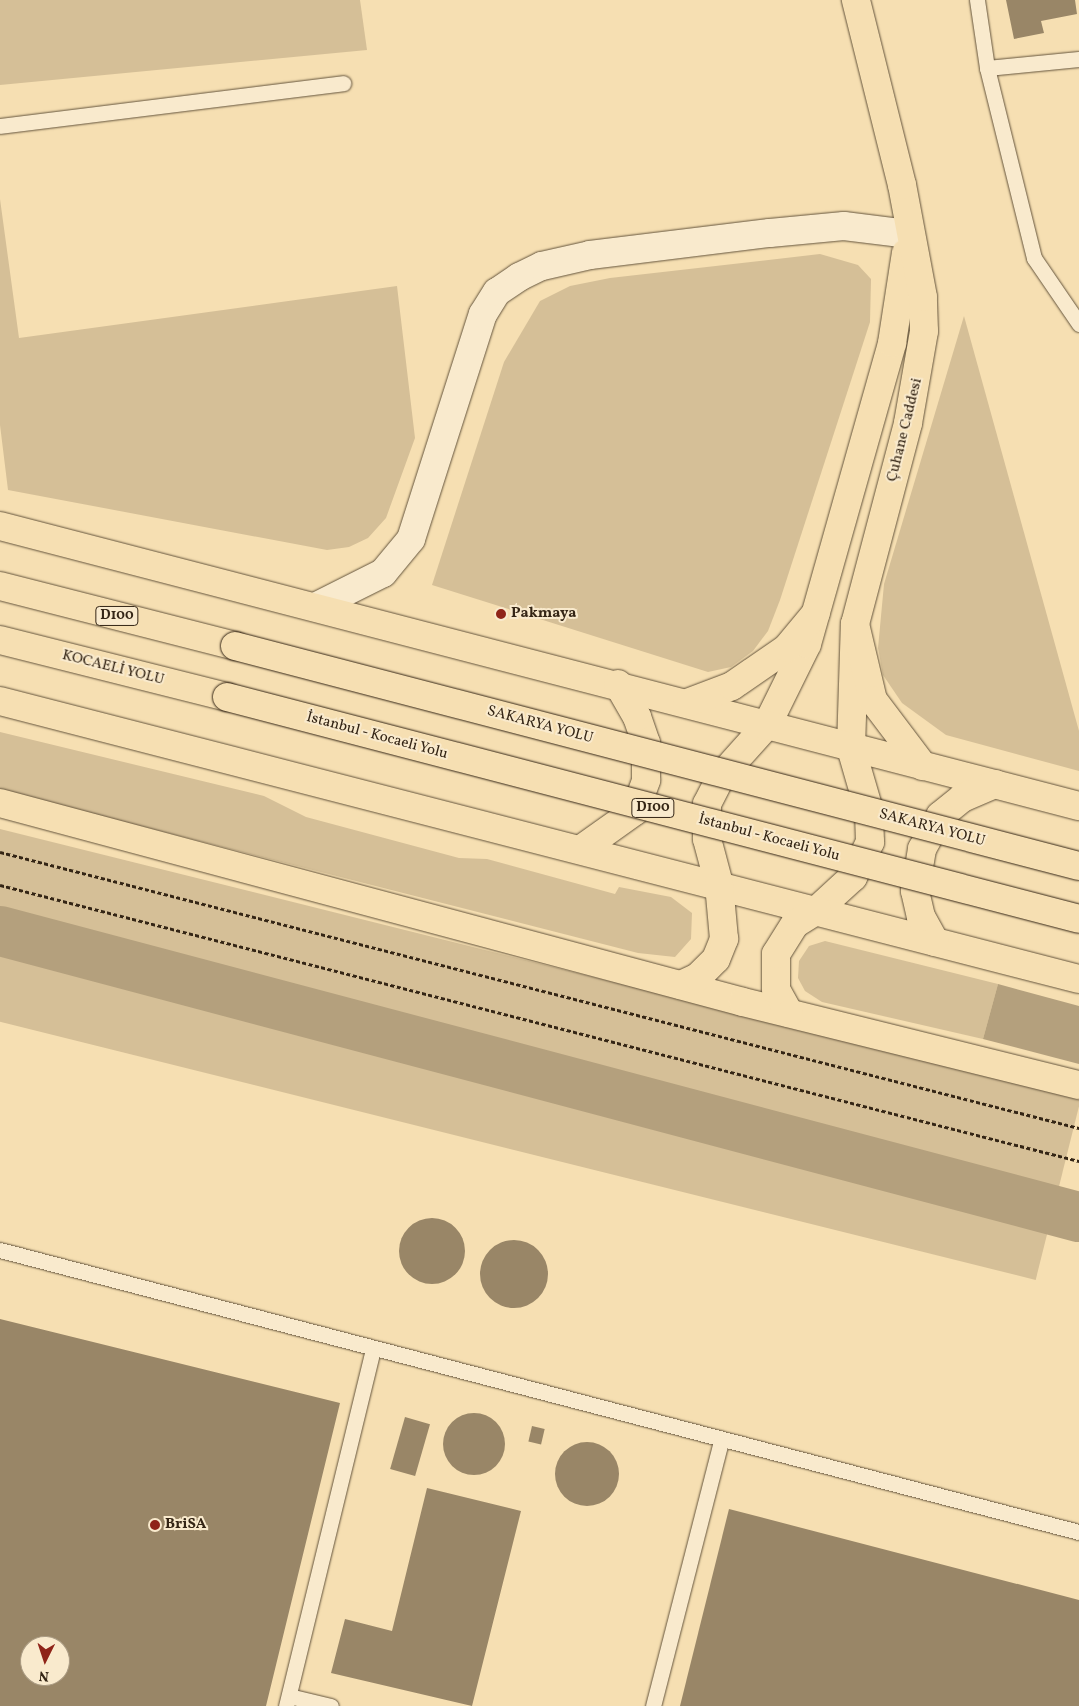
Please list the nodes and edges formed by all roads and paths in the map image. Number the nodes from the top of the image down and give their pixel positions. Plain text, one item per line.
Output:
1 (856, 0) edge
2 (977, 0) edge
3 (1079, 59) edge
4 (987, 68) junction
5 (343, 83) dead end
6 (0, 126) edge
7 (908, 234) junction
8 (1079, 324) edge
9 (0, 526) edge
10 (0, 586) edge
11 (317, 606) junction
12 (816, 613) junction
13 (855, 624) junction
14 (0, 640) edge
15 (618, 684) junction
16 (226, 697) joint
17 (0, 701) edge
18 (687, 702) junction
19 (767, 725) junction
20 (851, 748) junction
21 (923, 766) junction
22 (995, 784) junction
23 (0, 803) edge
24 (1079, 806) edge
25 (583, 848) junction
26 (0, 852) edge
27 (1079, 866) edge
28 (719, 884) junction
29 (0, 885) edge
30 (817, 910) junction
31 (1079, 919) edge
32 (935, 942) junction
33 (1079, 979) edge
34 (681, 985) junction
35 (789, 1014) junction
36 (1079, 1085) edge
37 (1079, 1128) edge
38 (1079, 1161) edge
39 (0, 1250) edge
40 (373, 1350) junction
41 (721, 1441) junction
42 (1079, 1532) edge
43 (288, 1701) edge
44 (331, 1706) edge
45 (653, 1706) edge

1 - 7 main road, Çuhane Caddesi
2 - 4 lane
3 - 4 lane
4 - 8 lane
5 - 6 lane
7 - 11 street
7 - 12 main road, Çuhane Caddesi
7 - 13 main road, Çuhane Caddesi
9 - 11 main road
10 - 27 main road, SAKARYA YOLU / D100, bridge
11 - 15 main road
12 - 18 main road
12 - 19 main road, Çuhane Caddesi
13 - 20 main road, Çuhane Caddesi
13 - 21 main road
14 - 16 main road, KOCAELİ YOLU / D100
15 - 18 main road
15 - 25 main road
16 - 31 main road, İstanbul - Kocaeli Yolu / D100, bridge
17 - 25 main road
18 - 19 main road
19 - 20 main road
19 - 28 main road
20 - 21 main road
20 - 30 main road
21 - 22 main road
22 - 24 main road
22 - 32 main road
23 - 34 main road
25 - 28 main road
26 - 37 path
28 - 30 main road
28 - 34 main road
29 - 38 path
30 - 32 main road
30 - 35 main road
32 - 33 main road
34 - 35 main road
35 - 36 main road
39 - 40 lane
40 - 41 lane
40 - 43 lane
41 - 42 lane
41 - 45 lane
43 - 44 lane

